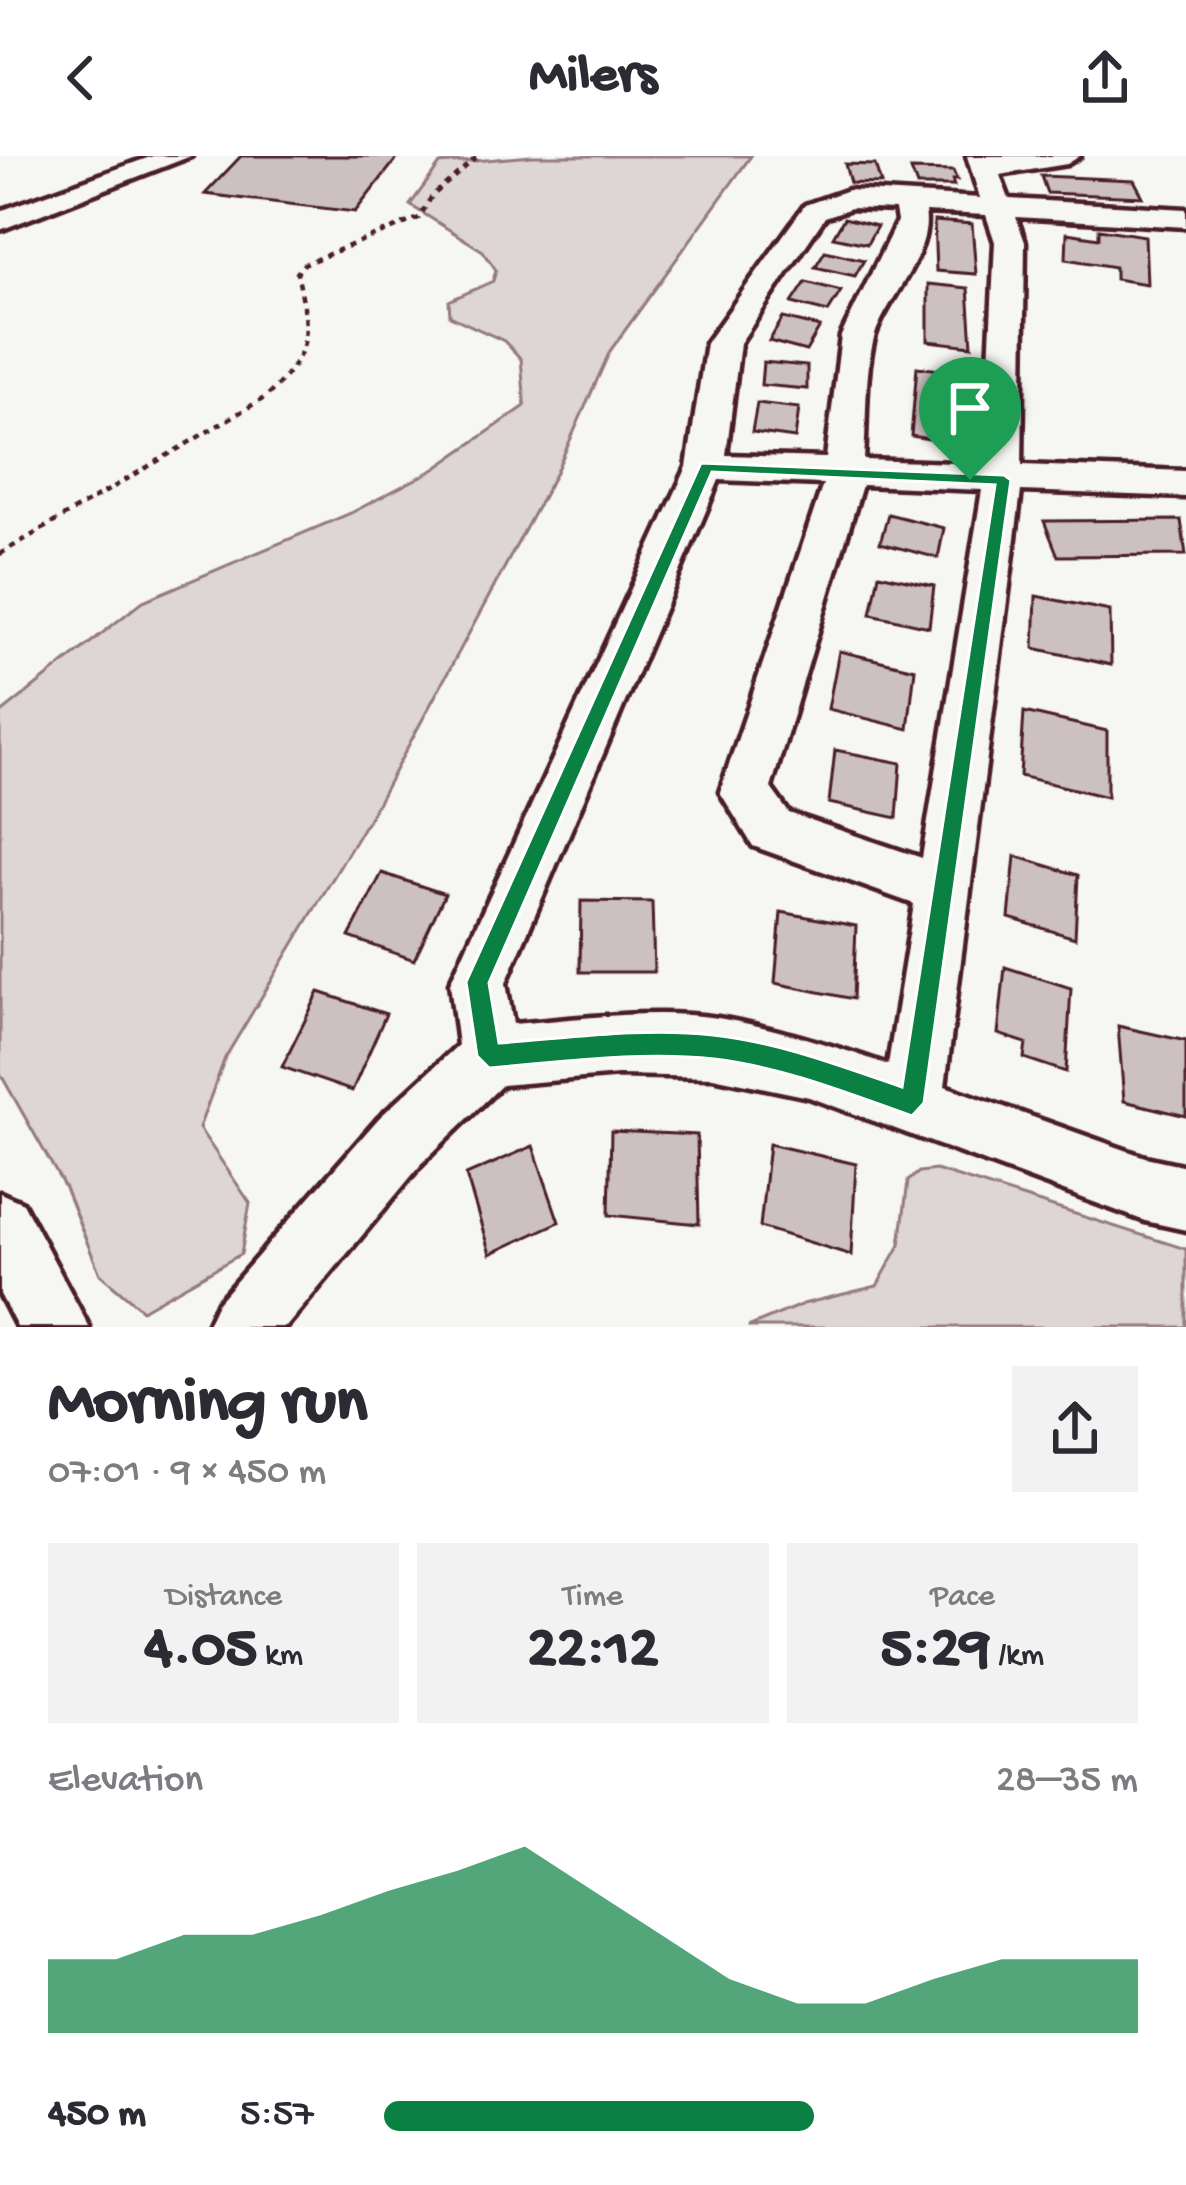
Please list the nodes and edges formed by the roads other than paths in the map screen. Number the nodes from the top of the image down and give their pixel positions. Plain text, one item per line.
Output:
1 (118, 156) edge
2 (178, 156) edge
3 (1067, 156) edge
4 (990, 177) edge
5 (48, 195) junction
6 (0, 201) edge
7 (908, 202) junction
8 (1186, 218) edge
9 (0, 221) edge
10 (706, 467) junction
11 (847, 475) junction
12 (1004, 480) junction
13 (1186, 484) edge
14 (943, 890) junction
15 (489, 1056) junction
16 (912, 1103) junction
17 (1186, 1198) edge
18 (0, 1226) edge
19 (54, 1327) edge
20 (241, 1327) edge

1 - 5 street
2 - 5 street
3 - 4 street
4 - 7 street
4 - 8 street
4 - 12 street
5 - 6 street
5 - 9 street
7 - 10 street
7 - 11 street
10 - 11 street
10 - 15 street
11 - 12 street
11 - 14 street
12 - 13 street
12 - 14 street
14 - 16 street
15 - 16 street
15 - 20 street
16 - 17 street
18 - 19 street

